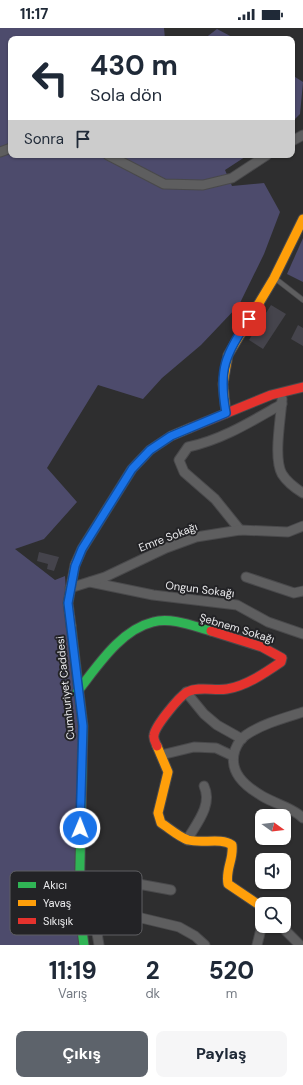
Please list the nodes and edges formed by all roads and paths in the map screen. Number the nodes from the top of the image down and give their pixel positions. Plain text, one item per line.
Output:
1 (114, 158) edge
2 (262, 158) edge
3 (303, 219) edge
4 (274, 278) junction
5 (303, 300) edge
6 (303, 387) edge
7 (282, 392) junction
8 (282, 404) junction
9 (226, 413) junction
10 (303, 493) edge
11 (303, 526) edge
12 (240, 530) junction
13 (246, 577) dead end
14 (90, 582) junction
15 (70, 588) junction
16 (303, 591) edge
17 (303, 634) edge
18 (77, 692) junction
19 (186, 692) junction
20 (303, 712) edge
21 (242, 739) junction
22 (161, 755) junction
23 (233, 756) junction
24 (204, 786) dead end
25 (302, 816) edge
26 (187, 840) junction
27 (79, 871) edge
28 (142, 885) edge
29 (171, 890) dead end
30 (255, 902) edge
31 (142, 918) edge
32 (260, 933) edge
33 (288, 933) edge
34 (83, 935) edge
35 (97, 935) edge
36 (84, 945) edge
37 (99, 945) edge
38 (204, 945) edge
39 (257, 945) edge
40 (300, 945) edge

1 - 2 street
3 - 4 street
4 - 5 lane
4 - 9 street
6 - 7 street, Cumhuriyet Caddesi
7 - 8 street
7 - 9 street, Cumhuriyet Caddesi
8 - 10 street
8 - 12 street
9 - 15 street, Cumhuriyet Caddesi
11 - 12 street, Emre Sokağı
12 - 14 street, Emre Sokağı
13 - 16 street
14 - 15 street, Emre Sokağı
14 - 17 street, Ongun Sokağı
15 - 18 street, Cumhuriyet Caddesi
18 - 19 street, Şebnem Sokağı
18 - 27 street, Cumhuriyet Caddesi
19 - 21 street
19 - 22 street
20 - 21 street
21 - 23 street
22 - 23 street
22 - 26 street
23 - 25 street
24 - 26 street
26 - 30 street
28 - 29 street
31 - 38 street
32 - 39 street
33 - 40 street
34 - 36 street, Cumhuriyet Caddesi
35 - 37 street

